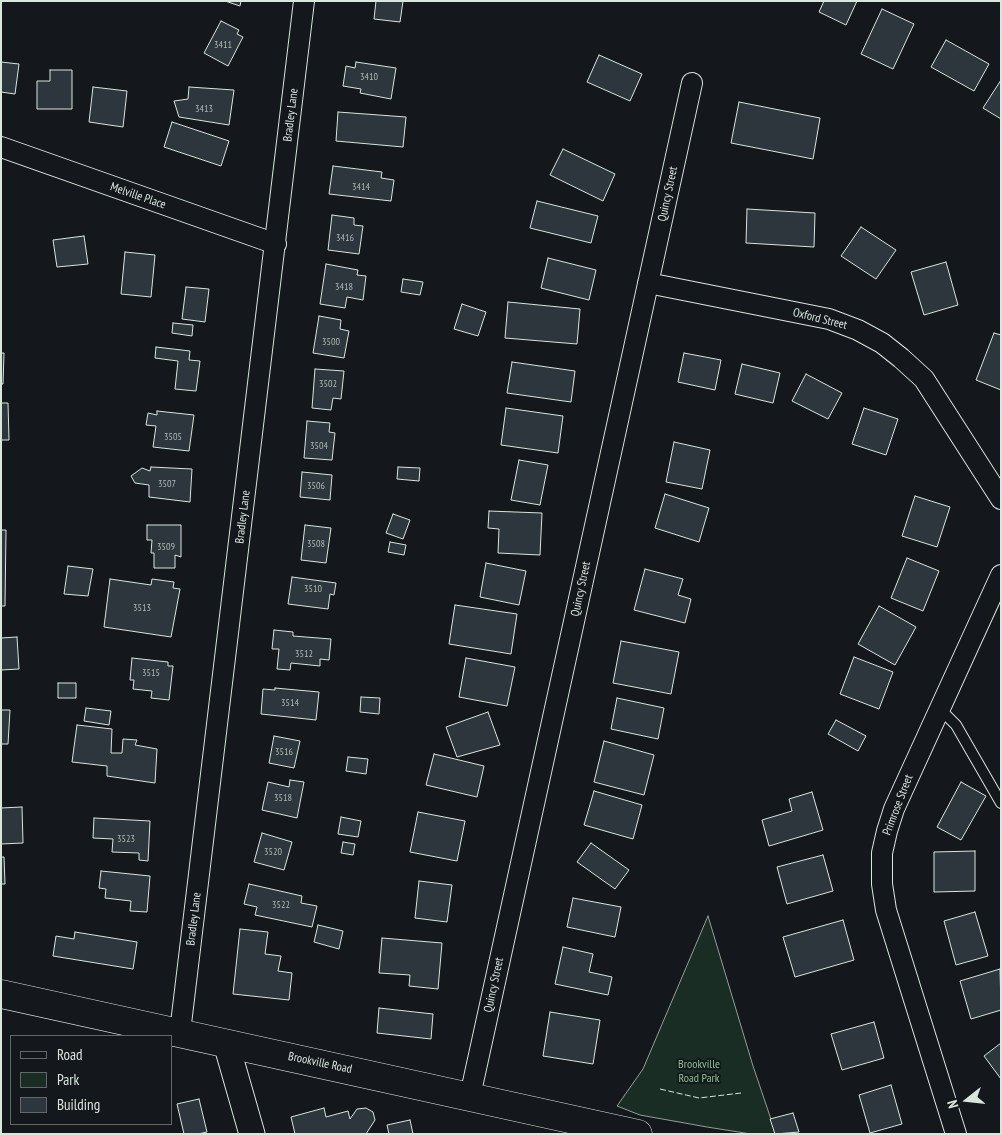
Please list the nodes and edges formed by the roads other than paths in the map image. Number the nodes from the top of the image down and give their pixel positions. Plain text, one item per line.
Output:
1 (304, 1) edge
2 (692, 83) dead end
3 (1, 147) edge
4 (276, 244) junction
5 (648, 283) junction
6 (1001, 500) edge
7 (1001, 575) edge
8 (940, 709) junction
9 (1001, 803) edge
10 (1, 994) edge
11 (180, 1032) junction
12 (226, 1042) junction
13 (470, 1096) junction
14 (604, 1130) edge
15 (252, 1134) edge
16 (638, 1134) edge
17 (956, 1134) edge

1 - 4 street, Bradley Lane
2 - 5 street, Quincy Street
3 - 4 street, Melville Place
4 - 11 street, Bradley Lane
5 - 6 street, Oxford Street
5 - 13 street, Quincy Street
7 - 8 street, Primrose Street
8 - 9 lane
8 - 17 street, Primrose Street
10 - 11 main road, Brookville Road
11 - 12 main road, Brookville Road
12 - 13 main road, Brookville Road
12 - 15 street
13 - 14 main road, Brookville Road
14 - 16 main road, Brookville Road

